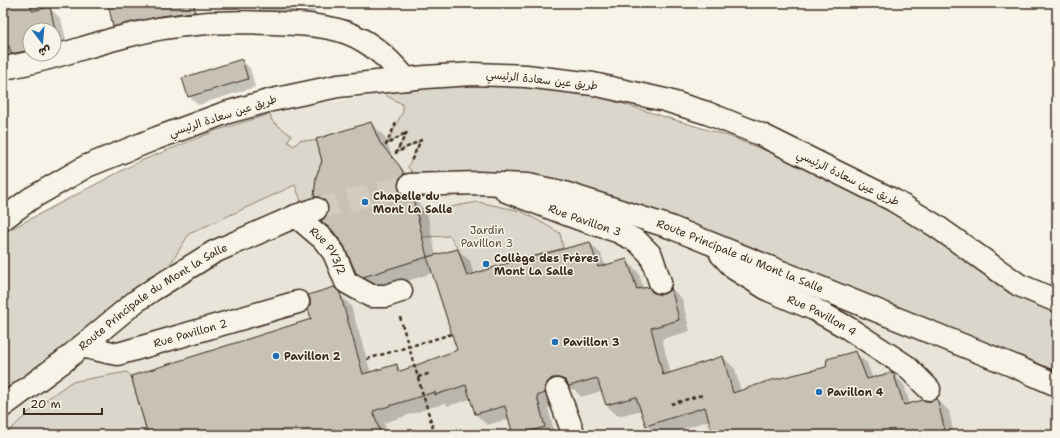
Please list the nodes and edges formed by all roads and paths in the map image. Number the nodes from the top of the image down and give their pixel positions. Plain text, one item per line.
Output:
1 (3, 68) edge
2 (406, 79) junction
3 (396, 123) dead end
4 (416, 184) joint
5 (488, 184) junction
6 (306, 213) joint
7 (3, 219) edge
8 (714, 245) junction
9 (660, 282) dead end
10 (397, 292) joint
11 (1057, 300) edge
12 (298, 302) dead end
13 (452, 334) dead end
14 (82, 346) junction
15 (409, 348) junction
16 (367, 359) dead end
17 (430, 373) dead end
18 (418, 377) junction
19 (1057, 385) edge
20 (929, 389) dead end
21 (557, 390) dead end
22 (702, 395) dead end
23 (671, 404) dead end
24 (3, 406) edge
25 (528, 431) dead end
26 (435, 435) edge
27 (529, 435) edge
28 (574, 435) edge

1 - 2 street
2 - 7 street, طريق عين سعادة الرئيسي
2 - 11 street, طريق عين سعادة الرئيسي
3 - 4 path
4 - 5 street, Route Principale du Mont la Salle
5 - 8 street, Route Principale du Mont la Salle
5 - 9 street, Rue Pavillon 3
6 - 10 street, Rue PV3/2
6 - 14 street, Route Principale du Mont la Salle
8 - 19 street, Route Principale du Mont la Salle
8 - 20 street, Rue Pavillon 4
10 - 15 path
12 - 14 street, Rue Pavillon 2
13 - 15 path
14 - 24 street, Route Principale du Mont la Salle
15 - 16 path
15 - 18 path
17 - 18 path
18 - 26 path
21 - 28 street
22 - 23 path
25 - 27 path

